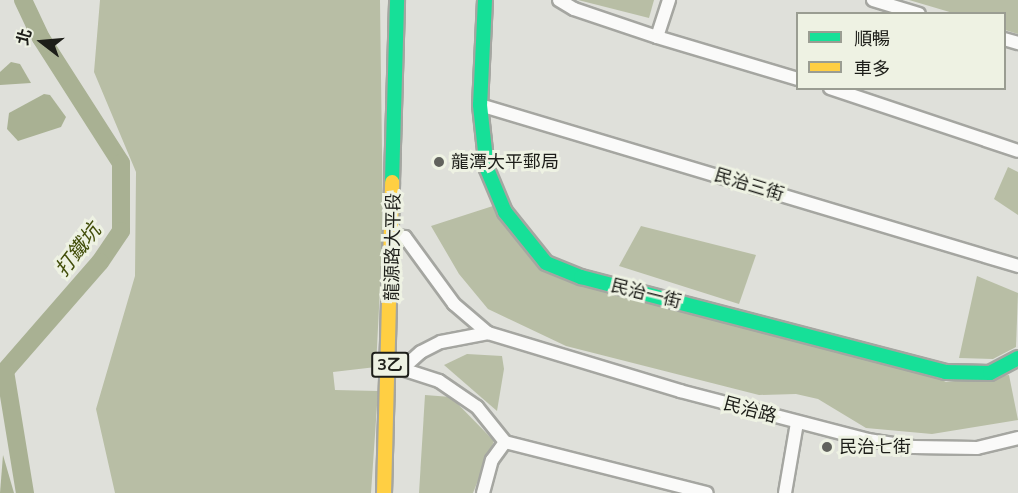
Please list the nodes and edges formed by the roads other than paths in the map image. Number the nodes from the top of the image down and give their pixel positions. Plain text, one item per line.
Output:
1 (397, 0) edge
2 (409, 0) edge
3 (484, 0) edge
4 (559, 0) edge
5 (669, 0) edge
6 (873, 0) edge
7 (912, 12) edge
8 (657, 37) junction
9 (796, 78) edge
10 (836, 90) edge
11 (480, 105) junction
12 (1018, 150) edge
13 (399, 237) junction
14 (1018, 266) edge
15 (488, 333) junction
16 (1018, 358) edge
17 (396, 370) junction
18 (797, 423) junction
19 (1018, 438) edge
20 (505, 442) junction
21 (384, 493) edge
22 (396, 493) edge
23 (483, 493) edge
24 (707, 493) edge
25 (785, 493) edge

1 - 13 main road, 龍源路大平段 / 3乙
2 - 13 main road, 龍源路大平段 / 3乙
3 - 11 main road, 民治一街
4 - 8 street
5 - 8 street
6 - 7 street
8 - 9 street
10 - 12 street
11 - 14 street, 民治三街
11 - 16 main road, 民治一街
13 - 15 street
13 - 17 main road, 龍源路大平段 / 3乙
15 - 17 street
15 - 18 street, 民治路
17 - 20 street
17 - 21 main road, 龍源路大平段 / 3乙
17 - 22 main road, 龍源路大平段 / 3乙
18 - 19 street, 民治路
18 - 25 street
20 - 23 street
20 - 24 street

